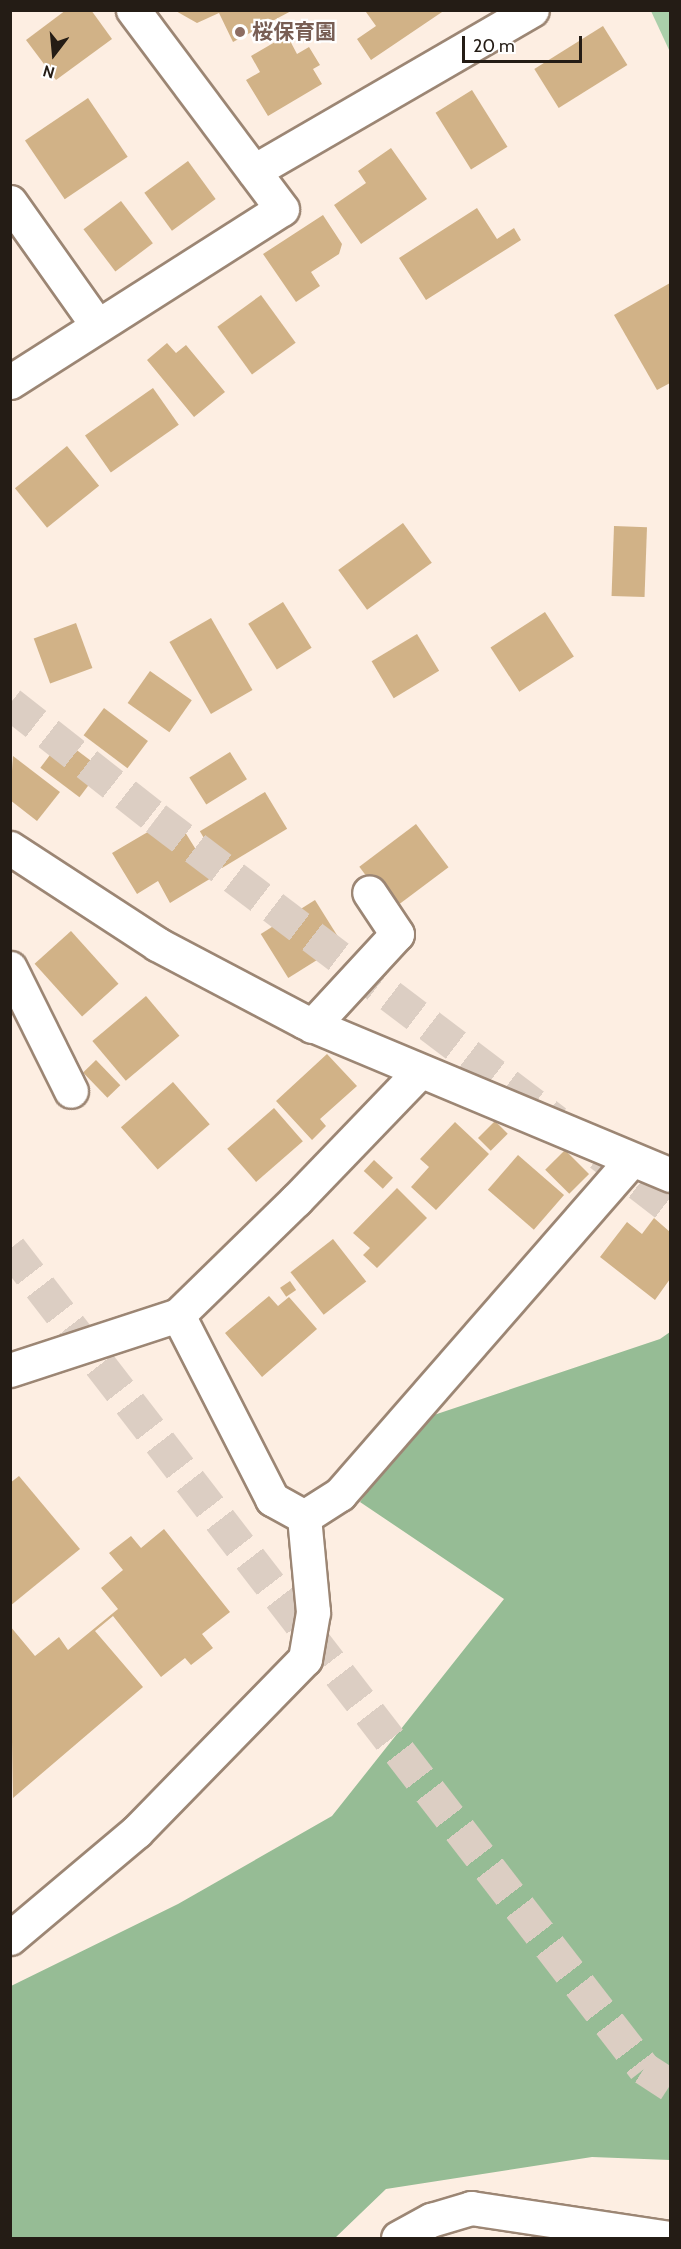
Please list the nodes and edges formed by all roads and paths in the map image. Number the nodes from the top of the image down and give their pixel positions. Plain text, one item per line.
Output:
1 (133, 10) edge
2 (532, 10) edge
3 (254, 171) junction
4 (10, 202) edge
5 (97, 325) junction
6 (10, 382) edge
7 (10, 848) edge
8 (369, 892) dead end
9 (10, 968) edge
10 (312, 1026) junction
11 (418, 1072) junction
12 (71, 1091) dead end
13 (631, 1161) junction
14 (670, 1175) edge
15 (178, 1315) junction
16 (10, 1370) edge
17 (304, 1517) junction
18 (10, 1938) edge
19 (398, 2238) edge
20 (670, 2238) edge

1 - 3 street
2 - 3 street
3 - 5 street
4 - 5 street
5 - 6 street
7 - 10 street
8 - 10 street
9 - 12 street
10 - 11 street
11 - 13 street
11 - 15 street
13 - 14 street
13 - 17 street
15 - 16 street
15 - 17 street
17 - 18 street
19 - 20 street

